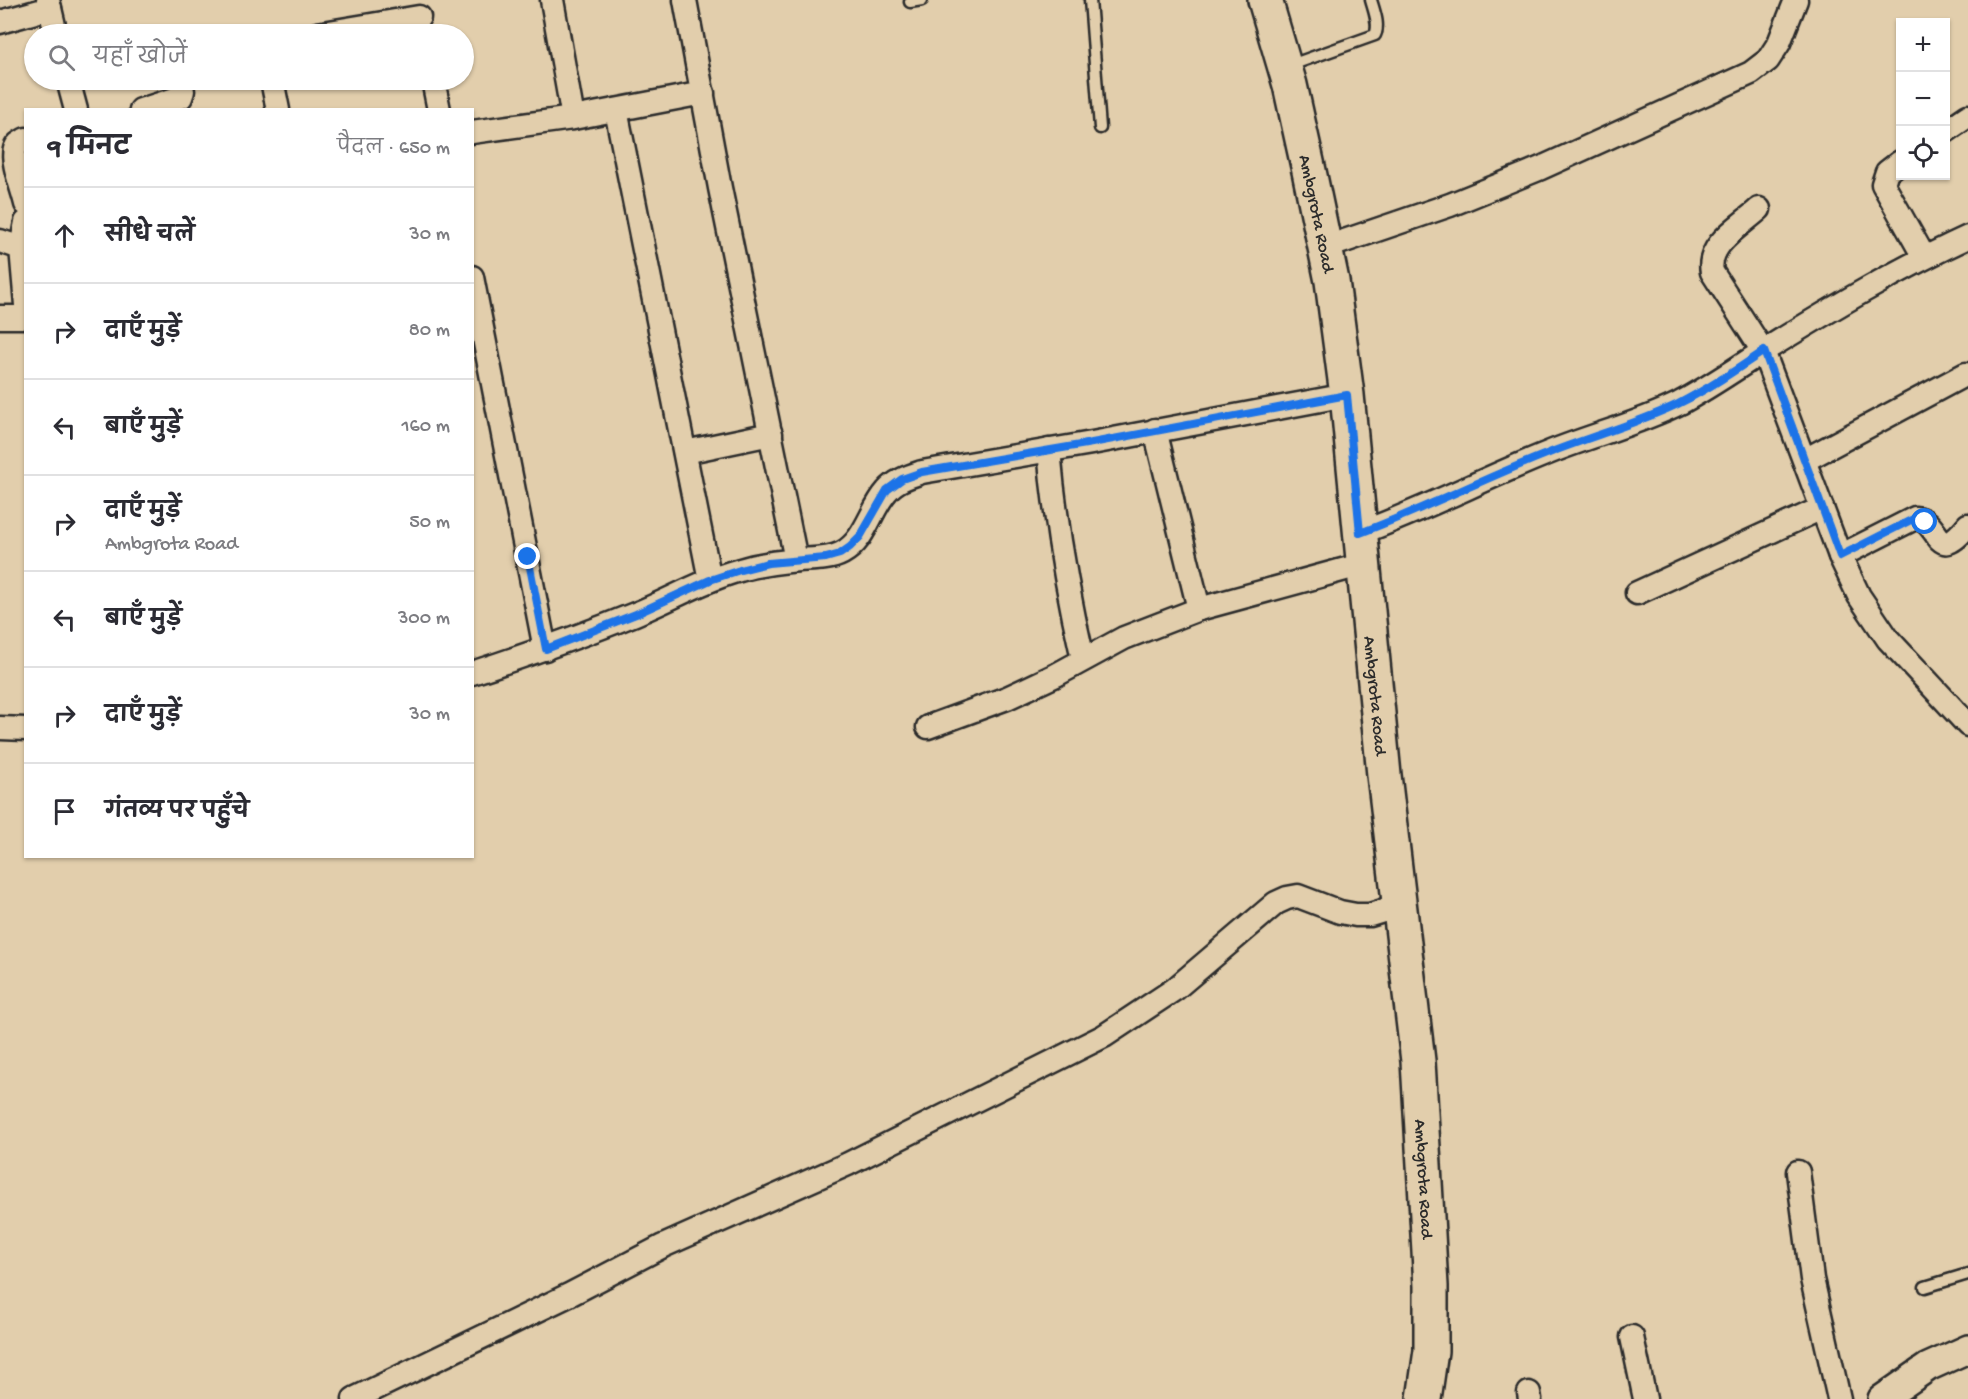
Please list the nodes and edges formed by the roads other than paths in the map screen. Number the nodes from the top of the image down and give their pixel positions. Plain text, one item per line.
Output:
1 (552, 0) edge
2 (685, 0) edge
3 (922, 0) edge
4 (1090, 0) edge
5 (1265, 0) edge
6 (1371, 0) edge
7 (1796, 0) edge
8 (910, 2) dead end
9 (49, 4) edge
10 (420, 17) edge
11 (0, 22) edge
12 (54, 24) edge
13 (378, 24) edge
14 (1285, 67) junction
15 (71, 90) edge
16 (183, 90) edge
17 (274, 90) edge
18 (435, 90) edge
19 (703, 93) junction
20 (75, 108) edge
21 (147, 108) edge
22 (278, 108) edge
23 (439, 108) edge
24 (616, 110) junction
25 (1968, 116) edge
26 (573, 118) junction
27 (1100, 128) dead end
28 (1950, 128) edge
29 (474, 132) edge
30 (24, 140) edge
31 (1896, 165) edge
32 (24, 196) edge
33 (1759, 209) dead end
34 (24, 225) edge
35 (1968, 237) edge
36 (11, 245) edge
37 (1324, 248) junction
38 (1924, 257) junction
39 (474, 295) edge
40 (24, 297) edge
41 (0, 317) edge
42 (24, 317) edge
43 (1764, 351) junction
44 (481, 358) edge
45 (1966, 374) dead end
46 (1347, 395) junction
47 (1155, 430) junction
48 (771, 435) junction
49 (1049, 450) junction
50 (685, 452) junction
51 (1805, 459) junction
52 (1822, 508) junction
53 (1968, 525) edge
54 (1362, 549) junction
55 (1840, 556) junction
56 (796, 560) junction
57 (710, 580) junction
58 (1637, 593) dead end
59 (1199, 609) junction
60 (546, 649) junction
61 (1083, 659) junction
62 (474, 672) edge
63 (1968, 725) edge
64 (928, 727) dead end
65 (0, 728) edge
66 (24, 729) edge
67 (1400, 901) junction
68 (1798, 1172) dead end
69 (1968, 1274) edge
70 (1925, 1287) dead end
71 (1632, 1337) dead end
72 (1968, 1349) edge
73 (354, 1399) edge
74 (1424, 1399) edge
75 (1645, 1399) edge
76 (1839, 1399) edge
77 (1882, 1399) edge

1 - 26 street
2 - 19 street
3 - 8 lane
4 - 27 lane
5 - 14 main road, Ambgrota Road
6 - 14 lane
7 - 37 street
9 - 11 street
9 - 12 street
10 - 13 street
14 - 37 main road, Ambgrota Road
15 - 20 street
16 - 21 street
17 - 22 street
18 - 23 street
19 - 24 street
19 - 48 street
24 - 26 street
24 - 50 street
25 - 28 street
26 - 29 street
30 - 32 street
31 - 38 street
33 - 43 street
34 - 36 street
35 - 38 street
36 - 40 street
37 - 46 main road, Ambgrota Road
38 - 43 street
39 - 44 street
41 - 42 street
43 - 51 street
43 - 54 street
44 - 60 street
45 - 51 street
46 - 47 street
46 - 54 main road, Ambgrota Road
47 - 49 street
47 - 59 street
48 - 50 street
48 - 56 street
49 - 56 street
49 - 61 street
50 - 57 street
51 - 52 street
52 - 55 street
52 - 58 street
53 - 55 street
54 - 59 street
54 - 67 main road, Ambgrota Road
55 - 63 street
56 - 57 street
57 - 60 street
59 - 61 street
60 - 62 street
61 - 64 street
65 - 66 street
67 - 73 street
67 - 74 main road, Ambgrota Road
68 - 76 street
69 - 70 lane
71 - 75 street
72 - 77 street

